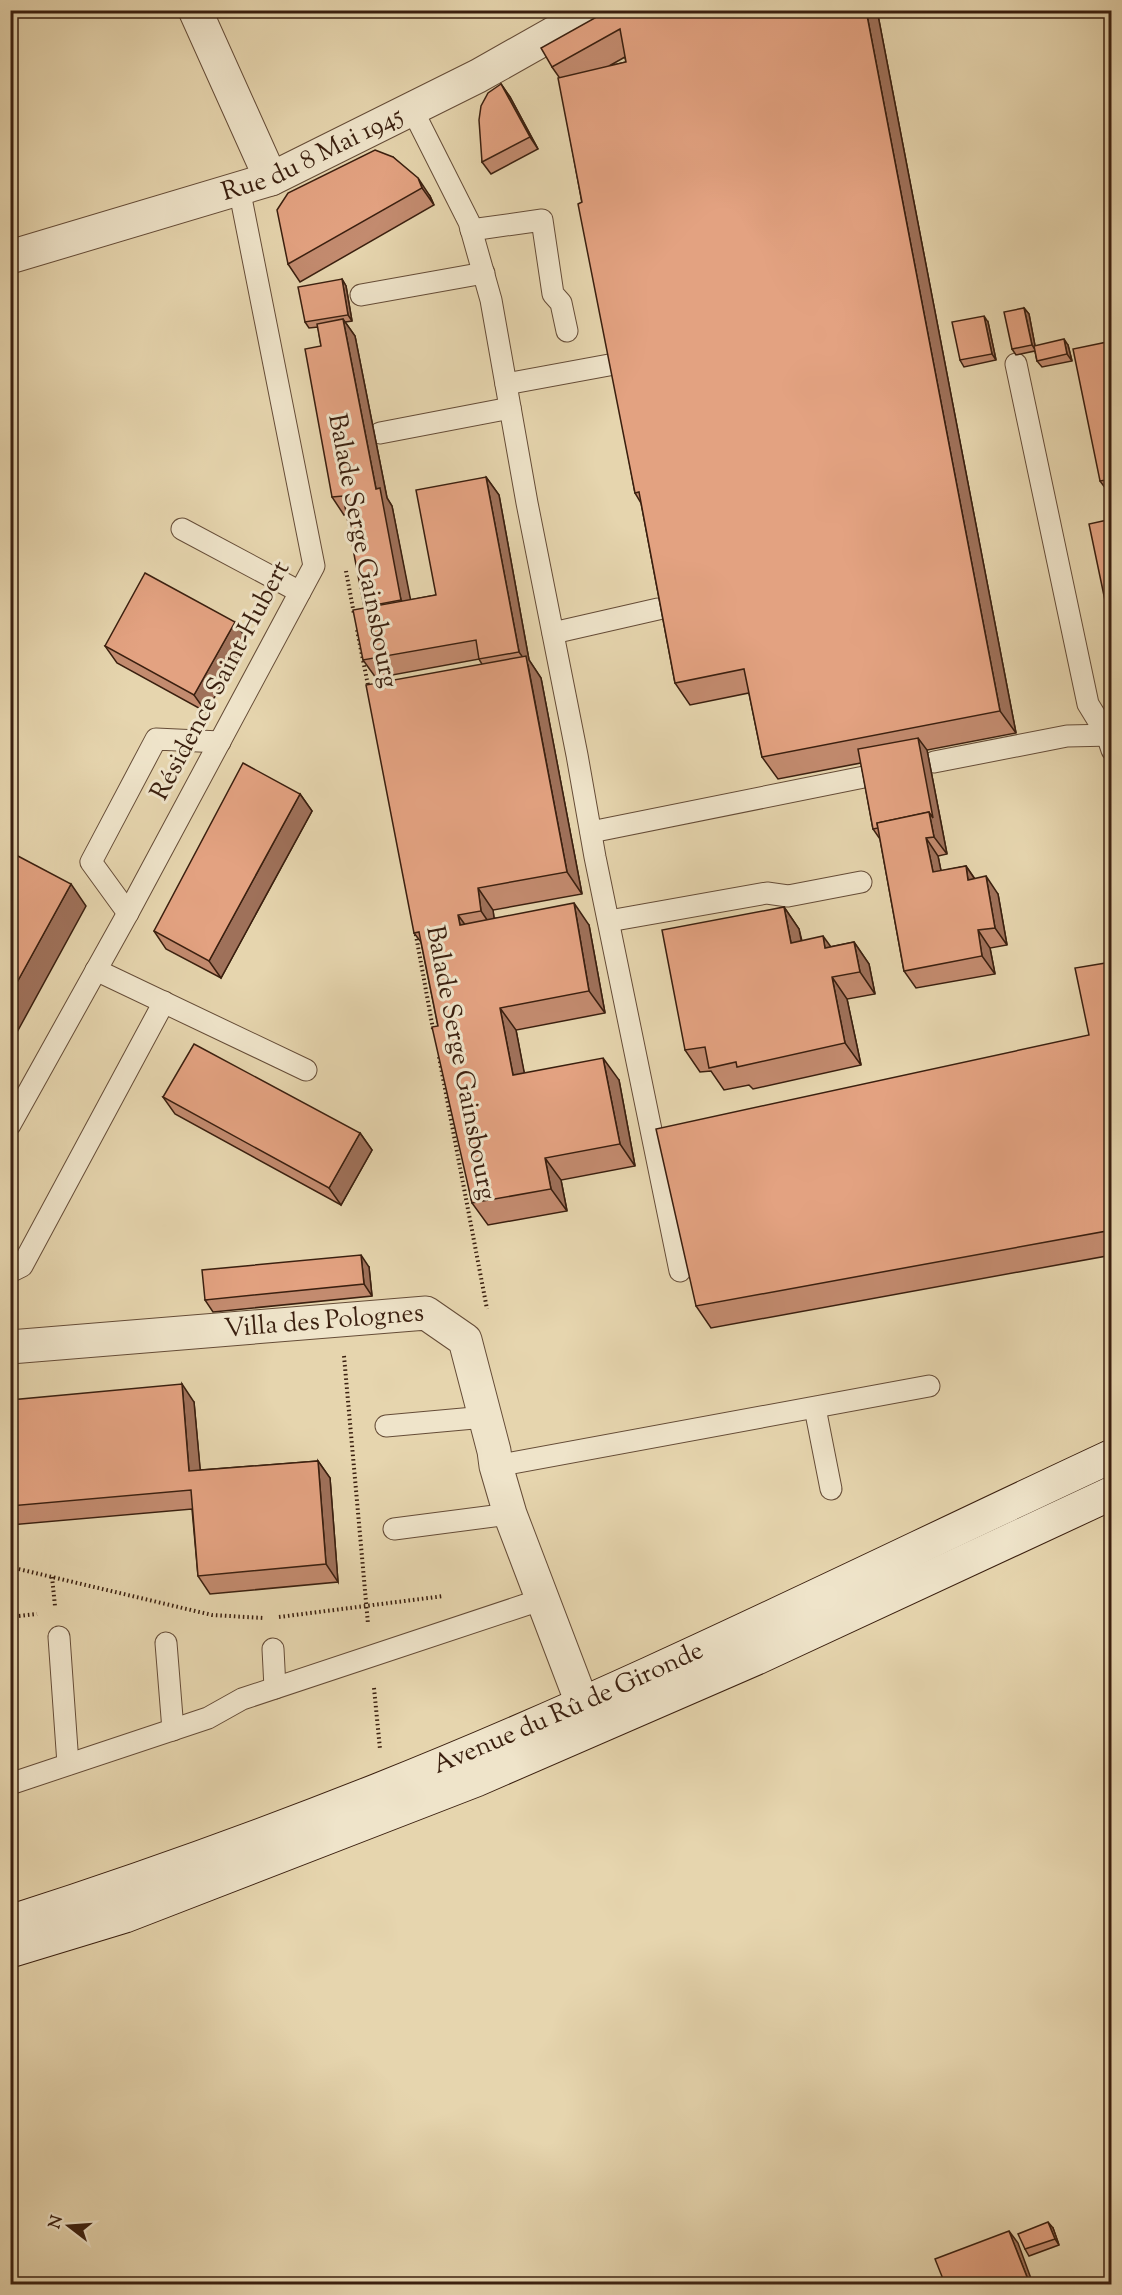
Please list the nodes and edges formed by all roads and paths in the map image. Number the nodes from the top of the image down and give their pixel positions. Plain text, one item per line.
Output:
1 (195, 10) edge
2 (595, 10) edge
3 (412, 109) junction
4 (271, 179) junction
5 (239, 188) junction
6 (471, 230) junction
7 (10, 257) edge
8 (484, 273) junction
9 (361, 295) dead end
10 (567, 331) dead end
11 (1016, 364) dead end
12 (609, 365) edge
13 (506, 384) junction
14 (510, 408) junction
15 (380, 433) dead end
16 (182, 529) dead end
17 (346, 570) dead end
18 (300, 592) junction
19 (658, 609) edge
20 (355, 617) edge
21 (357, 629) edge
22 (553, 633) junction
23 (371, 699) edge
24 (1110, 740) edge
25 (220, 742) junction
26 (933, 762) dead end
27 (864, 777) edge
28 (591, 832) junction
29 (861, 882) dead end
30 (128, 913) junction
31 (609, 921) junction
32 (413, 922) edge
33 (96, 970) junction
34 (164, 1002) junction
35 (435, 1040) edge
36 (438, 1052) edge
37 (306, 1071) dead end
38 (10, 1125) edge
39 (680, 1271) edge
40 (10, 1272) edge
41 (487, 1310) dead end
42 (341, 1320) junction
43 (10, 1347) edge
44 (929, 1386) dead end
45 (815, 1408) junction
46 (485, 1417) junction
47 (386, 1425) dead end
48 (1112, 1456) edge
49 (496, 1466) junction
50 (831, 1489) dead end
51 (1112, 1493) edge
52 (510, 1514) junction
53 (394, 1529) dead end
54 (10, 1567) edge
55 (446, 1596) dead end
56 (543, 1599) junction
57 (366, 1607) junction
58 (58, 1637) dead end
59 (166, 1643) dead end
60 (273, 1649) dead end
61 (371, 1657) junction
62 (275, 1688) junction
63 (582, 1703) junction
64 (173, 1730) junction
65 (380, 1750) dead end
66 (69, 1764) junction
67 (10, 1784) edge
68 (10, 1922) edge
69 (10, 1951) edge

1 - 4 main road
2 - 3 main road, Rue du 8 Mai 1945
3 - 4 main road, Rue du 8 Mai 1945
3 - 6 lane
4 - 5 main road, Rue du 8 Mai 1945
5 - 7 main road, Rue du 8 Mai 1945
5 - 18 lane, Résidence Saint-Hubert
6 - 8 lane
6 - 10 lane
8 - 9 lane
8 - 13 lane
11 - 24 lane
12 - 13 lane
13 - 14 lane
14 - 15 lane
14 - 22 lane
16 - 18 lane
17 - 20 path, Balade Serge Gainsbourg
18 - 25 lane, Résidence Saint-Hubert
19 - 22 lane
21 - 23 path, Balade Serge Gainsbourg
22 - 28 lane
24 - 26 lane
25 - 30 lane, Résidence Saint-Hubert
25 - 30 lane
27 - 28 lane
28 - 31 lane
29 - 31 lane
30 - 33 lane, Résidence Saint-Hubert
31 - 39 lane
32 - 35 path, Balade Serge Gainsbourg
33 - 34 lane
33 - 38 lane, Résidence Saint-Hubert
34 - 37 lane
34 - 40 lane
36 - 41 path, Balade Serge Gainsbourg
42 - 43 main road, Villa des Polognes
42 - 46 main road, Villa des Polognes
42 - 57 path
44 - 45 lane
45 - 49 lane
45 - 50 lane
46 - 47 lane
46 - 49 main road, Villa des Polognes
48 - 63 main road, Avenue du Rû de Gironde
49 - 52 main road, Villa des Polognes
51 - 69 main road, Avenue du Rû de Gironde
52 - 53 lane
52 - 56 main road, Villa des Polognes
54 - 57 path
55 - 57 path
56 - 61 lane
56 - 63 main road, Villa des Polognes
57 - 61 path
58 - 66 lane
59 - 64 lane
60 - 62 lane
61 - 62 lane
61 - 65 path
62 - 64 lane
63 - 68 main road, Avenue du Rû de Gironde
64 - 66 lane
66 - 67 lane

